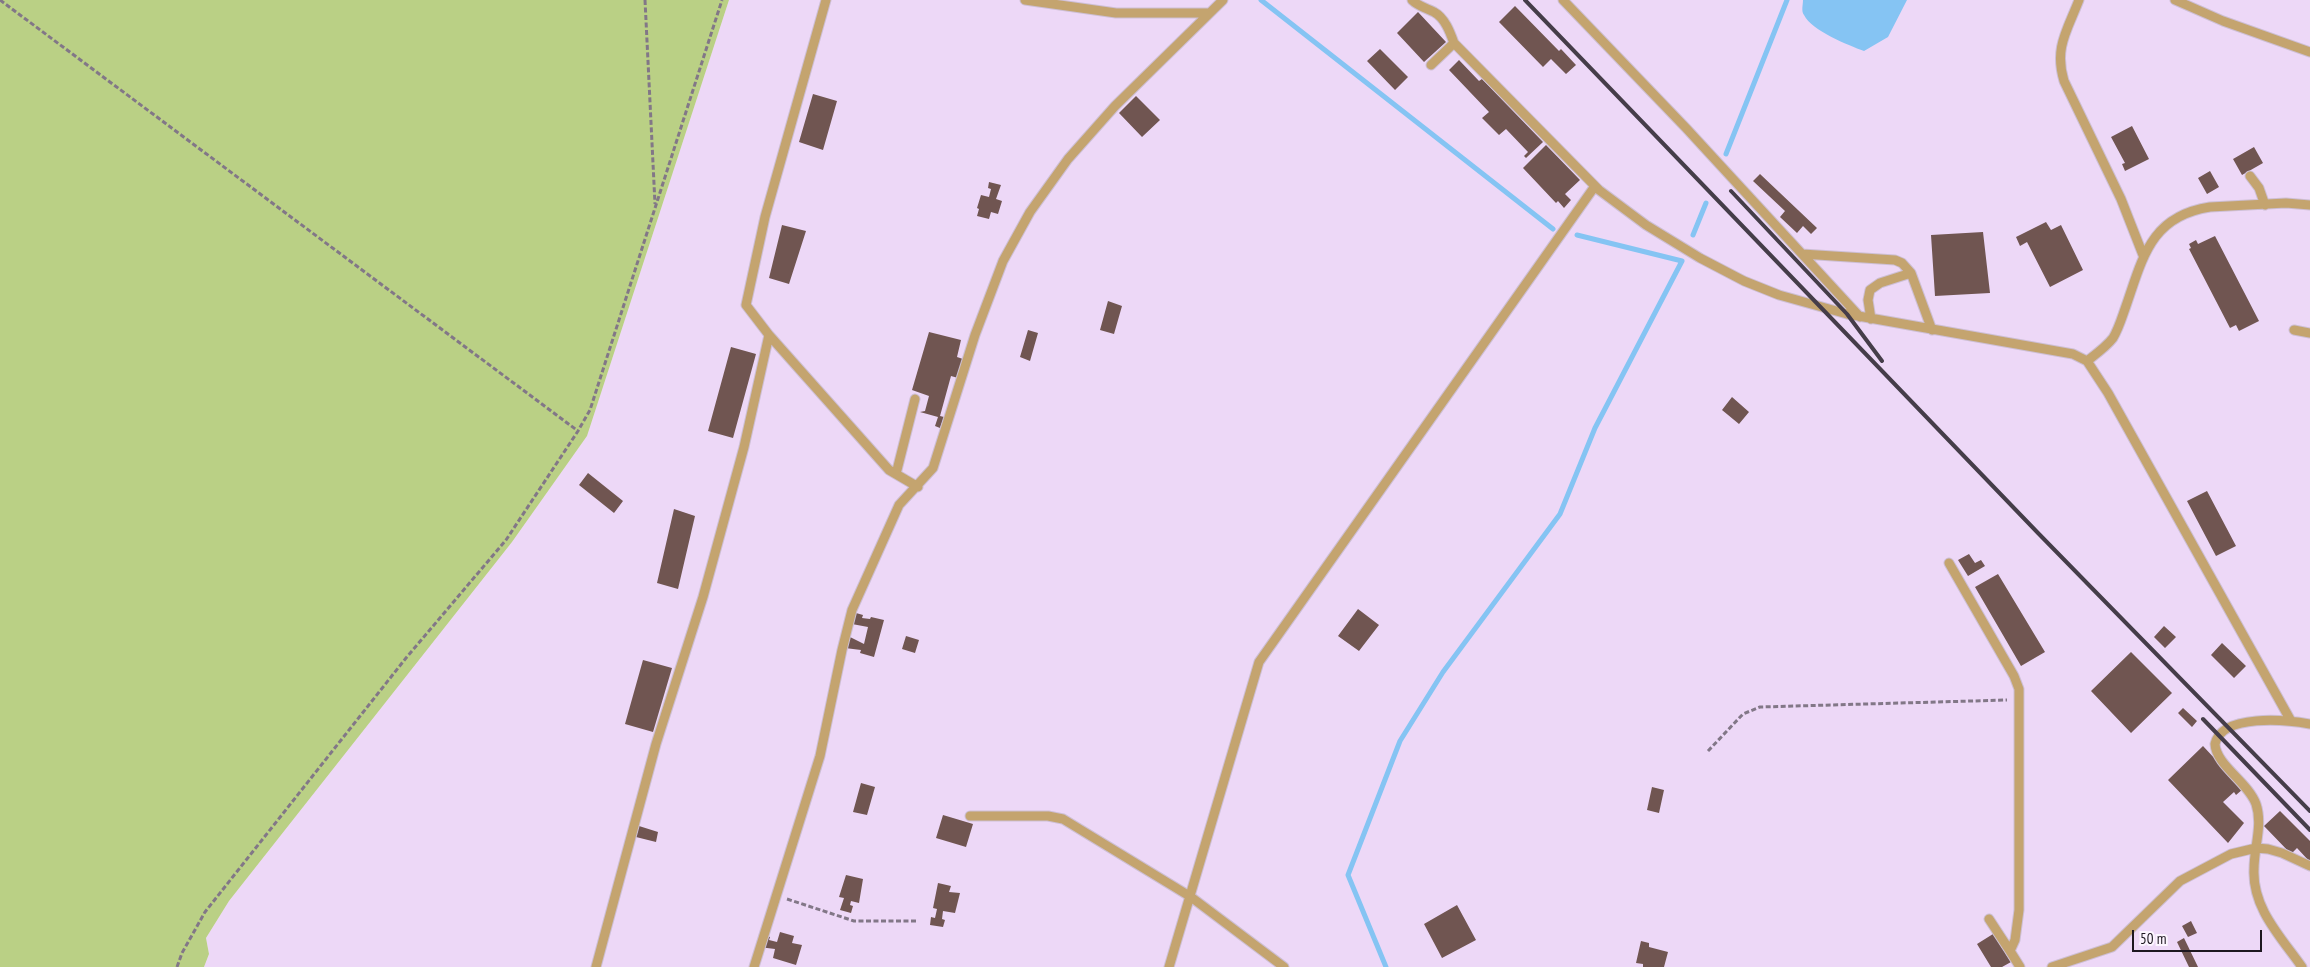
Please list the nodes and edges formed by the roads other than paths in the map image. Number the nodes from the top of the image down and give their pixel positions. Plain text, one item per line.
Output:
1 (826, 0) edge
2 (1025, 0) edge
3 (1223, 0) edge
4 (1412, 0) edge
5 (1563, 0) edge
6 (2078, 0) edge
7 (2175, 0) edge
8 (1209, 14) junction
9 (1454, 43) junction
10 (2310, 52) edge
11 (1431, 65) dead end
12 (2250, 176) dead end
13 (1595, 186) junction
14 (2265, 205) junction
15 (2310, 205) edge
16 (1802, 254) junction
17 (2143, 255) junction
18 (1910, 273) junction
19 (1860, 317) junction
20 (1871, 319) junction
21 (1932, 330) junction
22 (2294, 330) dead end
23 (2310, 333) edge
24 (770, 335) junction
25 (2087, 361) junction
26 (915, 399) dead end
27 (896, 474) junction
28 (918, 486) junction
29 (1949, 563) dead end
30 (2291, 721) junction
31 (2310, 724) edge
32 (970, 816) dead end
33 (2256, 848) junction
34 (2310, 866) edge
35 (1191, 897) junction
36 (1989, 919) dead end
37 (2010, 951) junction
38 (596, 967) edge
39 (754, 967) edge
40 (1170, 967) edge
41 (1284, 967) edge
42 (2020, 967) edge
43 (2052, 967) edge
44 (2302, 967) edge

1 - 24 lane
2 - 8 lane
3 - 8 lane
4 - 9 lane
5 - 16 lane
6 - 17 lane
7 - 10 lane
8 - 28 lane
9 - 11 lane
9 - 13 lane
12 - 14 lane
13 - 19 lane
13 - 35 lane
14 - 15 lane
14 - 17 lane
16 - 18 lane
16 - 19 lane
17 - 25 lane
18 - 20 lane
18 - 21 lane
19 - 20 lane
20 - 21 lane
21 - 25 lane
22 - 23 lane
24 - 27 lane
24 - 38 lane
25 - 30 lane
26 - 27 lane
27 - 28 lane
28 - 39 lane
29 - 37 lane
30 - 31 lane
30 - 33 lane
32 - 35 lane
33 - 34 lane
33 - 43 lane
33 - 44 lane
35 - 40 lane
35 - 41 lane
36 - 37 lane
37 - 42 lane

